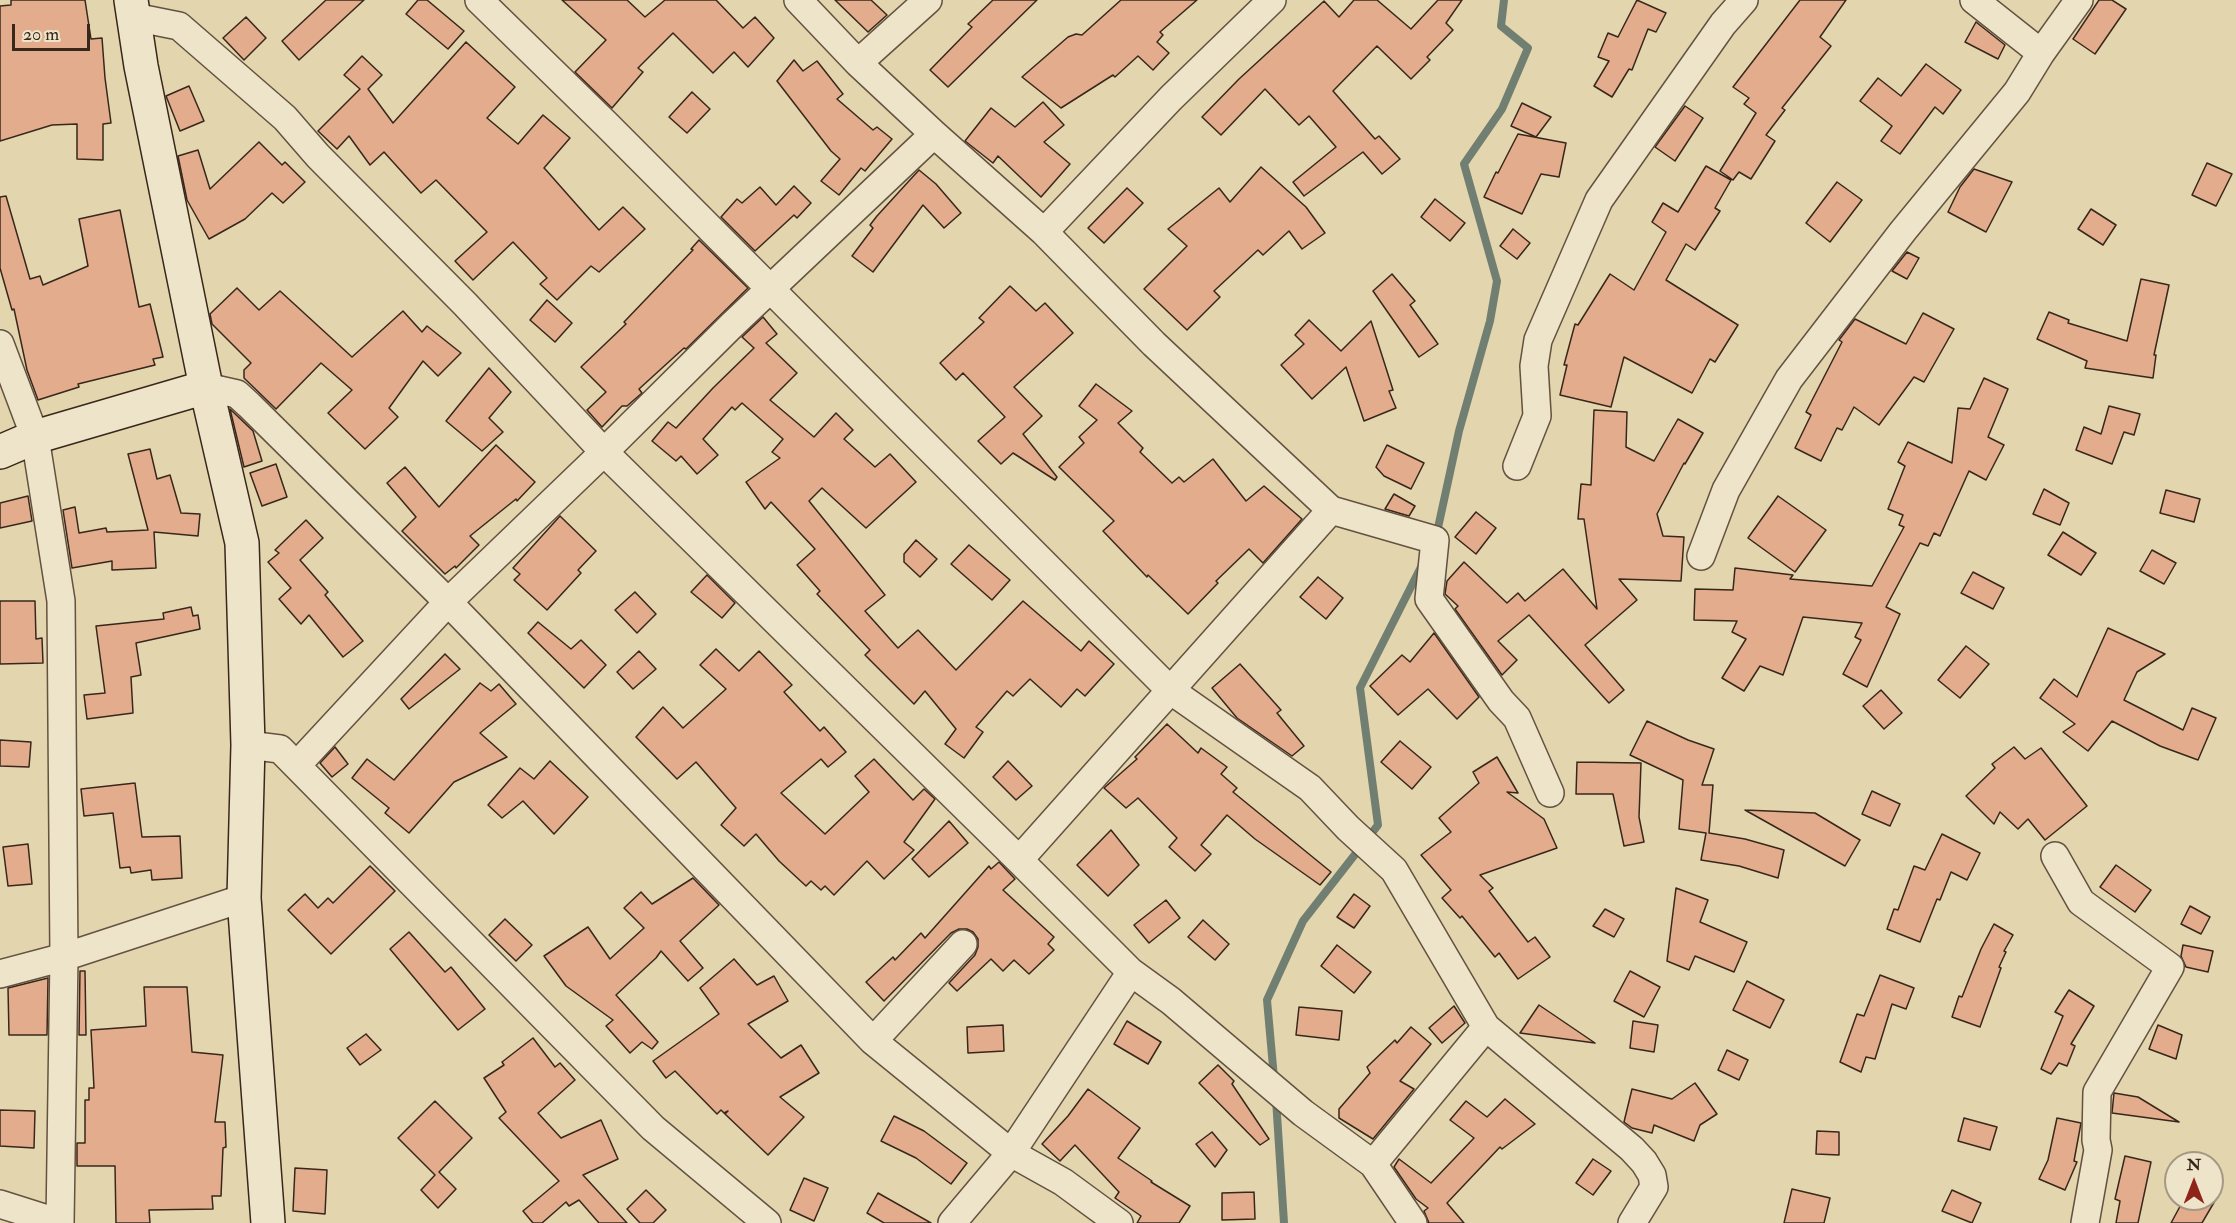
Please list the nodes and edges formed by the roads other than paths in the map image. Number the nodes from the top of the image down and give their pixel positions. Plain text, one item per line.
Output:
1 (479, 0) edge
2 (798, 0) edge
3 (928, 0) edge
4 (1272, 0) edge
5 (1744, 0) edge
6 (1974, 0) edge
7 (2079, 0) edge
8 (133, 9) edge
9 (2041, 53) junction
10 (858, 63) junction
11 (934, 134) junction
12 (1044, 232) junction
13 (770, 290) junction
14 (0, 344) edge
15 (206, 387) junction
16 (35, 437) junction
17 (0, 452) edge
18 (604, 452) junction
19 (1517, 466) dead end
20 (1331, 510) junction
21 (1701, 556) dead end
22 (448, 602) junction
23 (1170, 690) junction
24 (248, 745) junction
25 (297, 765) junction
26 (1550, 793) dead end
27 (2055, 856) dead end
28 (1019, 860) junction
29 (244, 898) junction
30 (963, 944) dead end
31 (64, 957) junction
32 (1131, 972) junction
33 (0, 974) edge
34 (1486, 1028) junction
35 (873, 1041) junction
36 (1011, 1153) junction
37 (1373, 1164) junction
38 (0, 1204) edge
39 (60, 1223) edge
40 (268, 1223) edge
41 (767, 1223) edge
42 (952, 1223) edge
43 (1119, 1223) edge
44 (1413, 1223) edge
45 (1632, 1223) edge
46 (2085, 1223) edge

1 - 13 street
2 - 10 street
3 - 10 street
4 - 12 street
5 - 19 street
6 - 9 street
7 - 9 street
8 - 15 street
8 - 18 street
9 - 21 street
10 - 11 street
11 - 12 street
11 - 13 street
12 - 20 street
13 - 18 street
13 - 23 street
14 - 16 street
15 - 16 street
15 - 22 street
15 - 24 street
16 - 17 street
16 - 31 street
18 - 22 street
18 - 28 street
20 - 23 street
20 - 26 street
22 - 25 street
22 - 35 street
23 - 28 street
23 - 34 street
24 - 25 street
24 - 29 street
25 - 41 street
27 - 46 street
28 - 32 street
29 - 31 street
29 - 40 street
30 - 35 street
31 - 33 street
31 - 39 street
32 - 36 street
32 - 37 street
34 - 37 street
34 - 45 street
35 - 36 street
36 - 42 street
36 - 43 street
37 - 44 street
38 - 39 street

